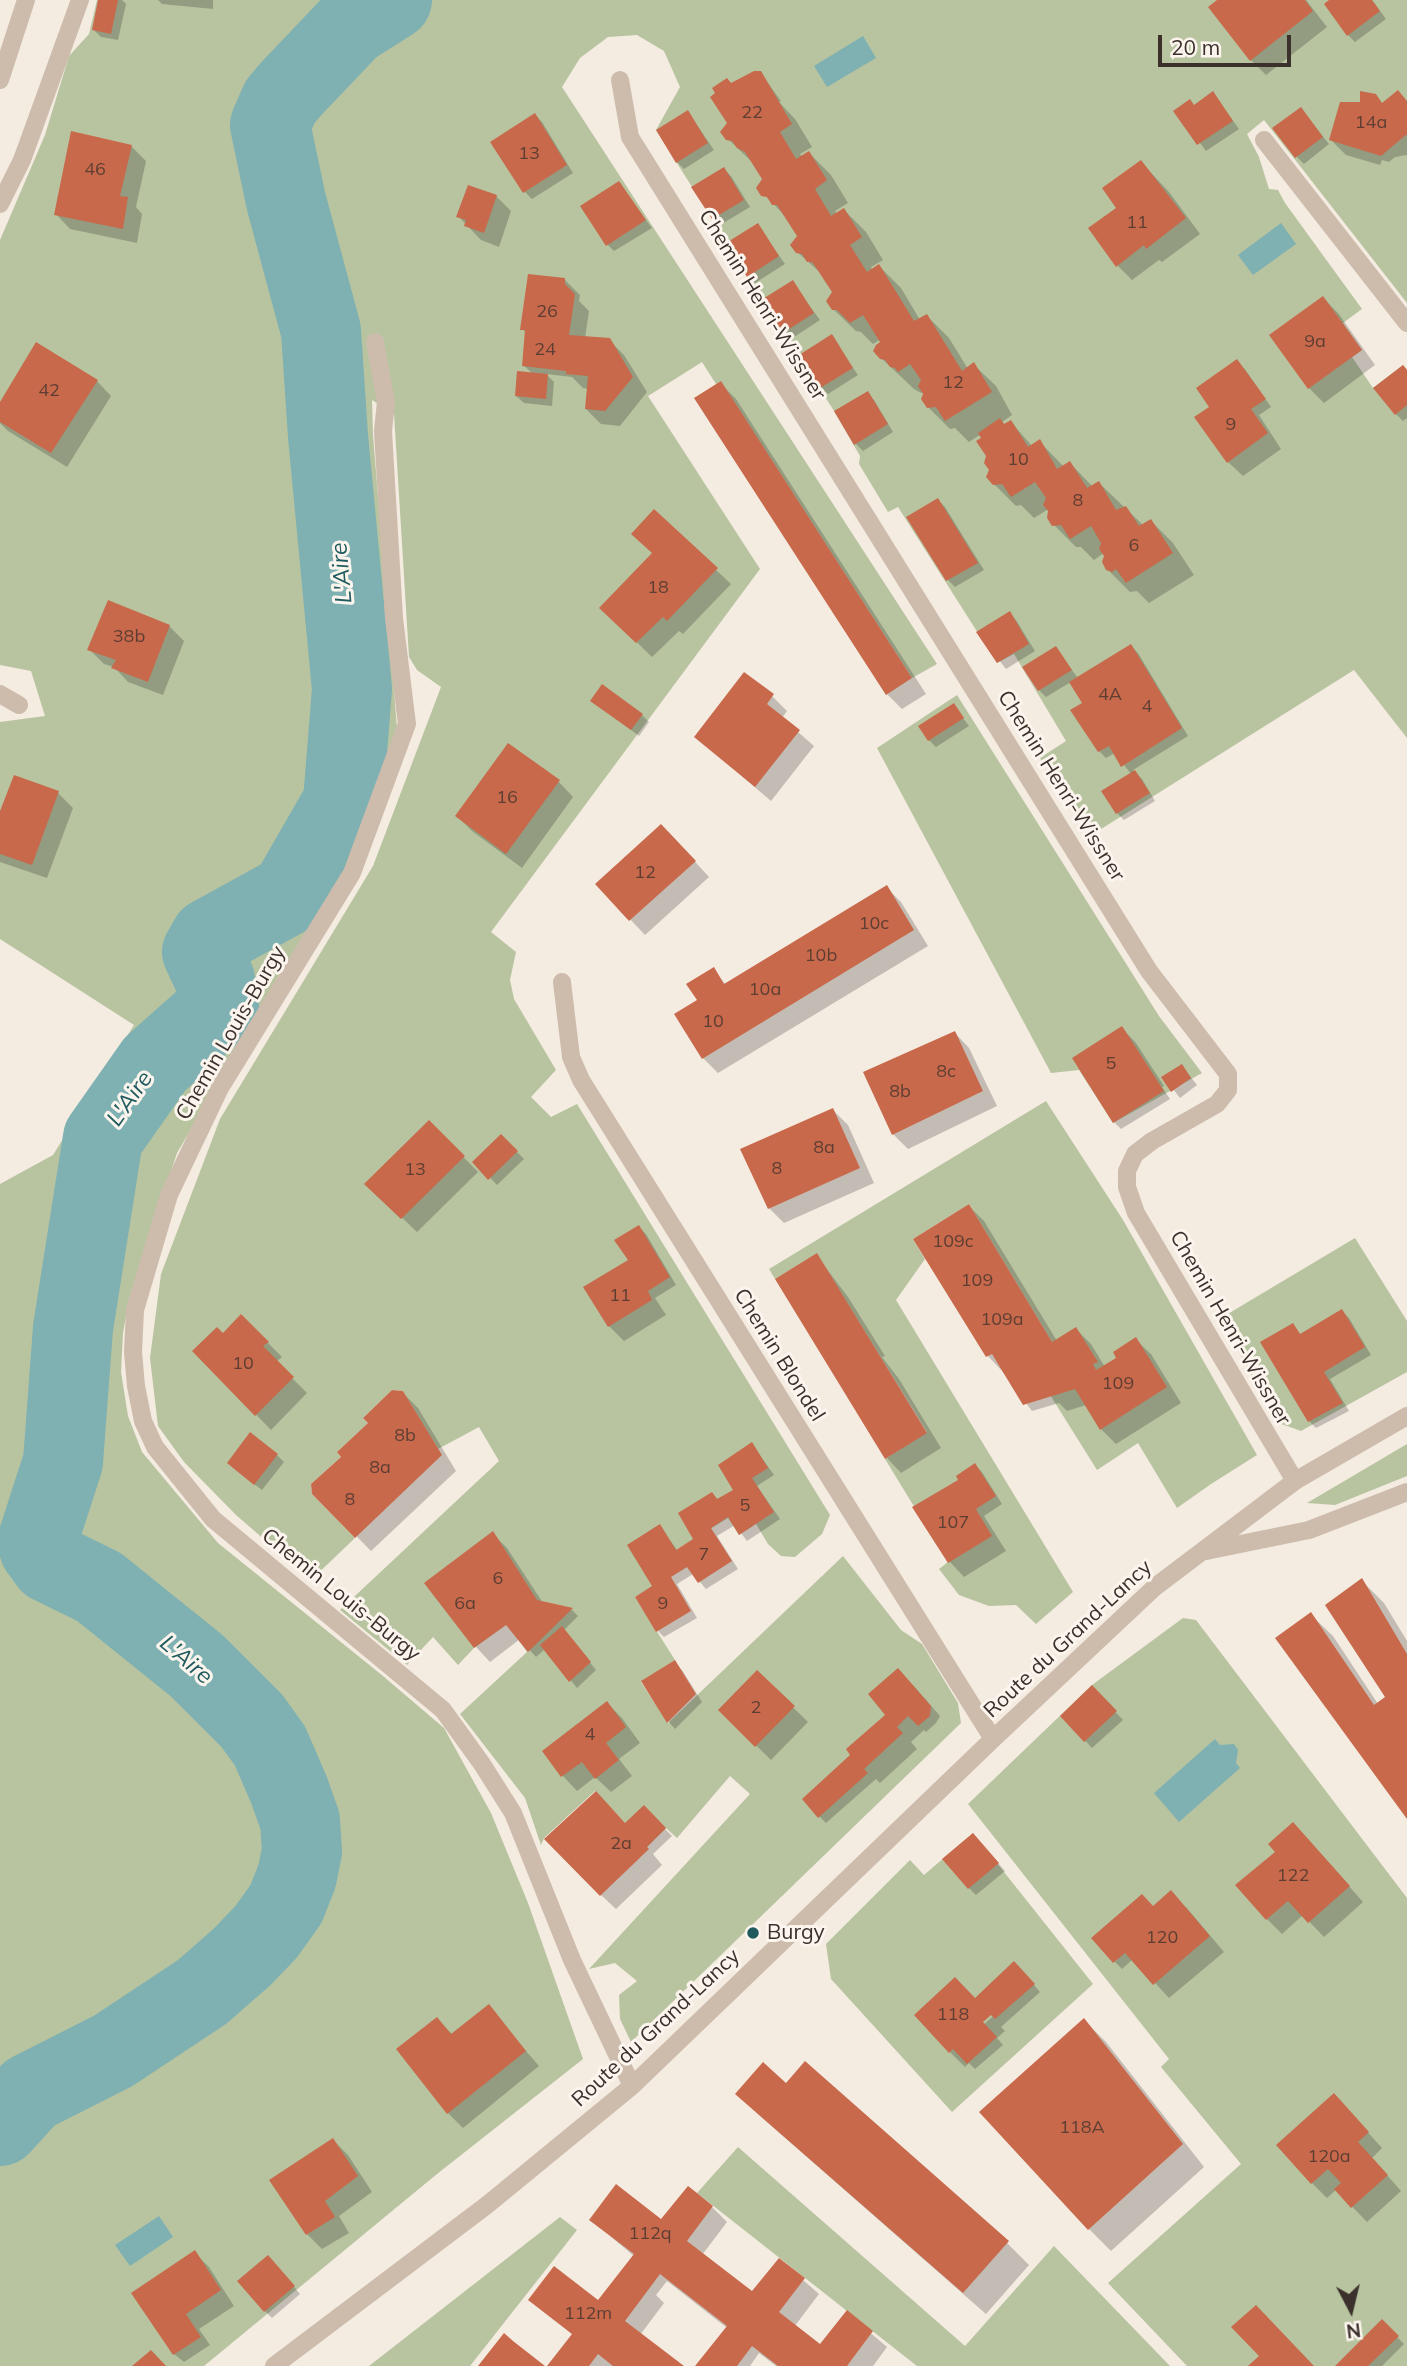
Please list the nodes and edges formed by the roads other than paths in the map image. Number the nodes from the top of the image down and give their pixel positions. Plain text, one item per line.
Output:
1 (26, 0) edge
2 (80, 0) edge
3 (0, 80) edge
4 (620, 80) dead end
5 (1264, 140) dead end
6 (0, 204) edge
7 (1407, 323) edge
8 (375, 342) dead end
9 (0, 694) edge
10 (19, 705) dead end
11 (562, 982) dead end
12 (1407, 1416) edge
13 (1295, 1481) junction
14 (1407, 1492) edge
15 (1199, 1553) junction
16 (993, 1739) junction
17 (632, 2086) junction
18 (274, 2366) edge

1 - 3 street
2 - 6 street
4 - 13 street, Chemin Henri-Wissner
5 - 7 street
8 - 17 street, Chemin Louis-Burgy
9 - 10 street
11 - 16 street, Chemin Blondel
12 - 13 street, Route du Grand-Lancy
13 - 15 street, Route du Grand-Lancy
14 - 15 street, Route du Grand-Lancy
15 - 16 street, Route du Grand-Lancy
16 - 17 street, Route du Grand-Lancy
17 - 18 street, Route du Grand-Lancy

